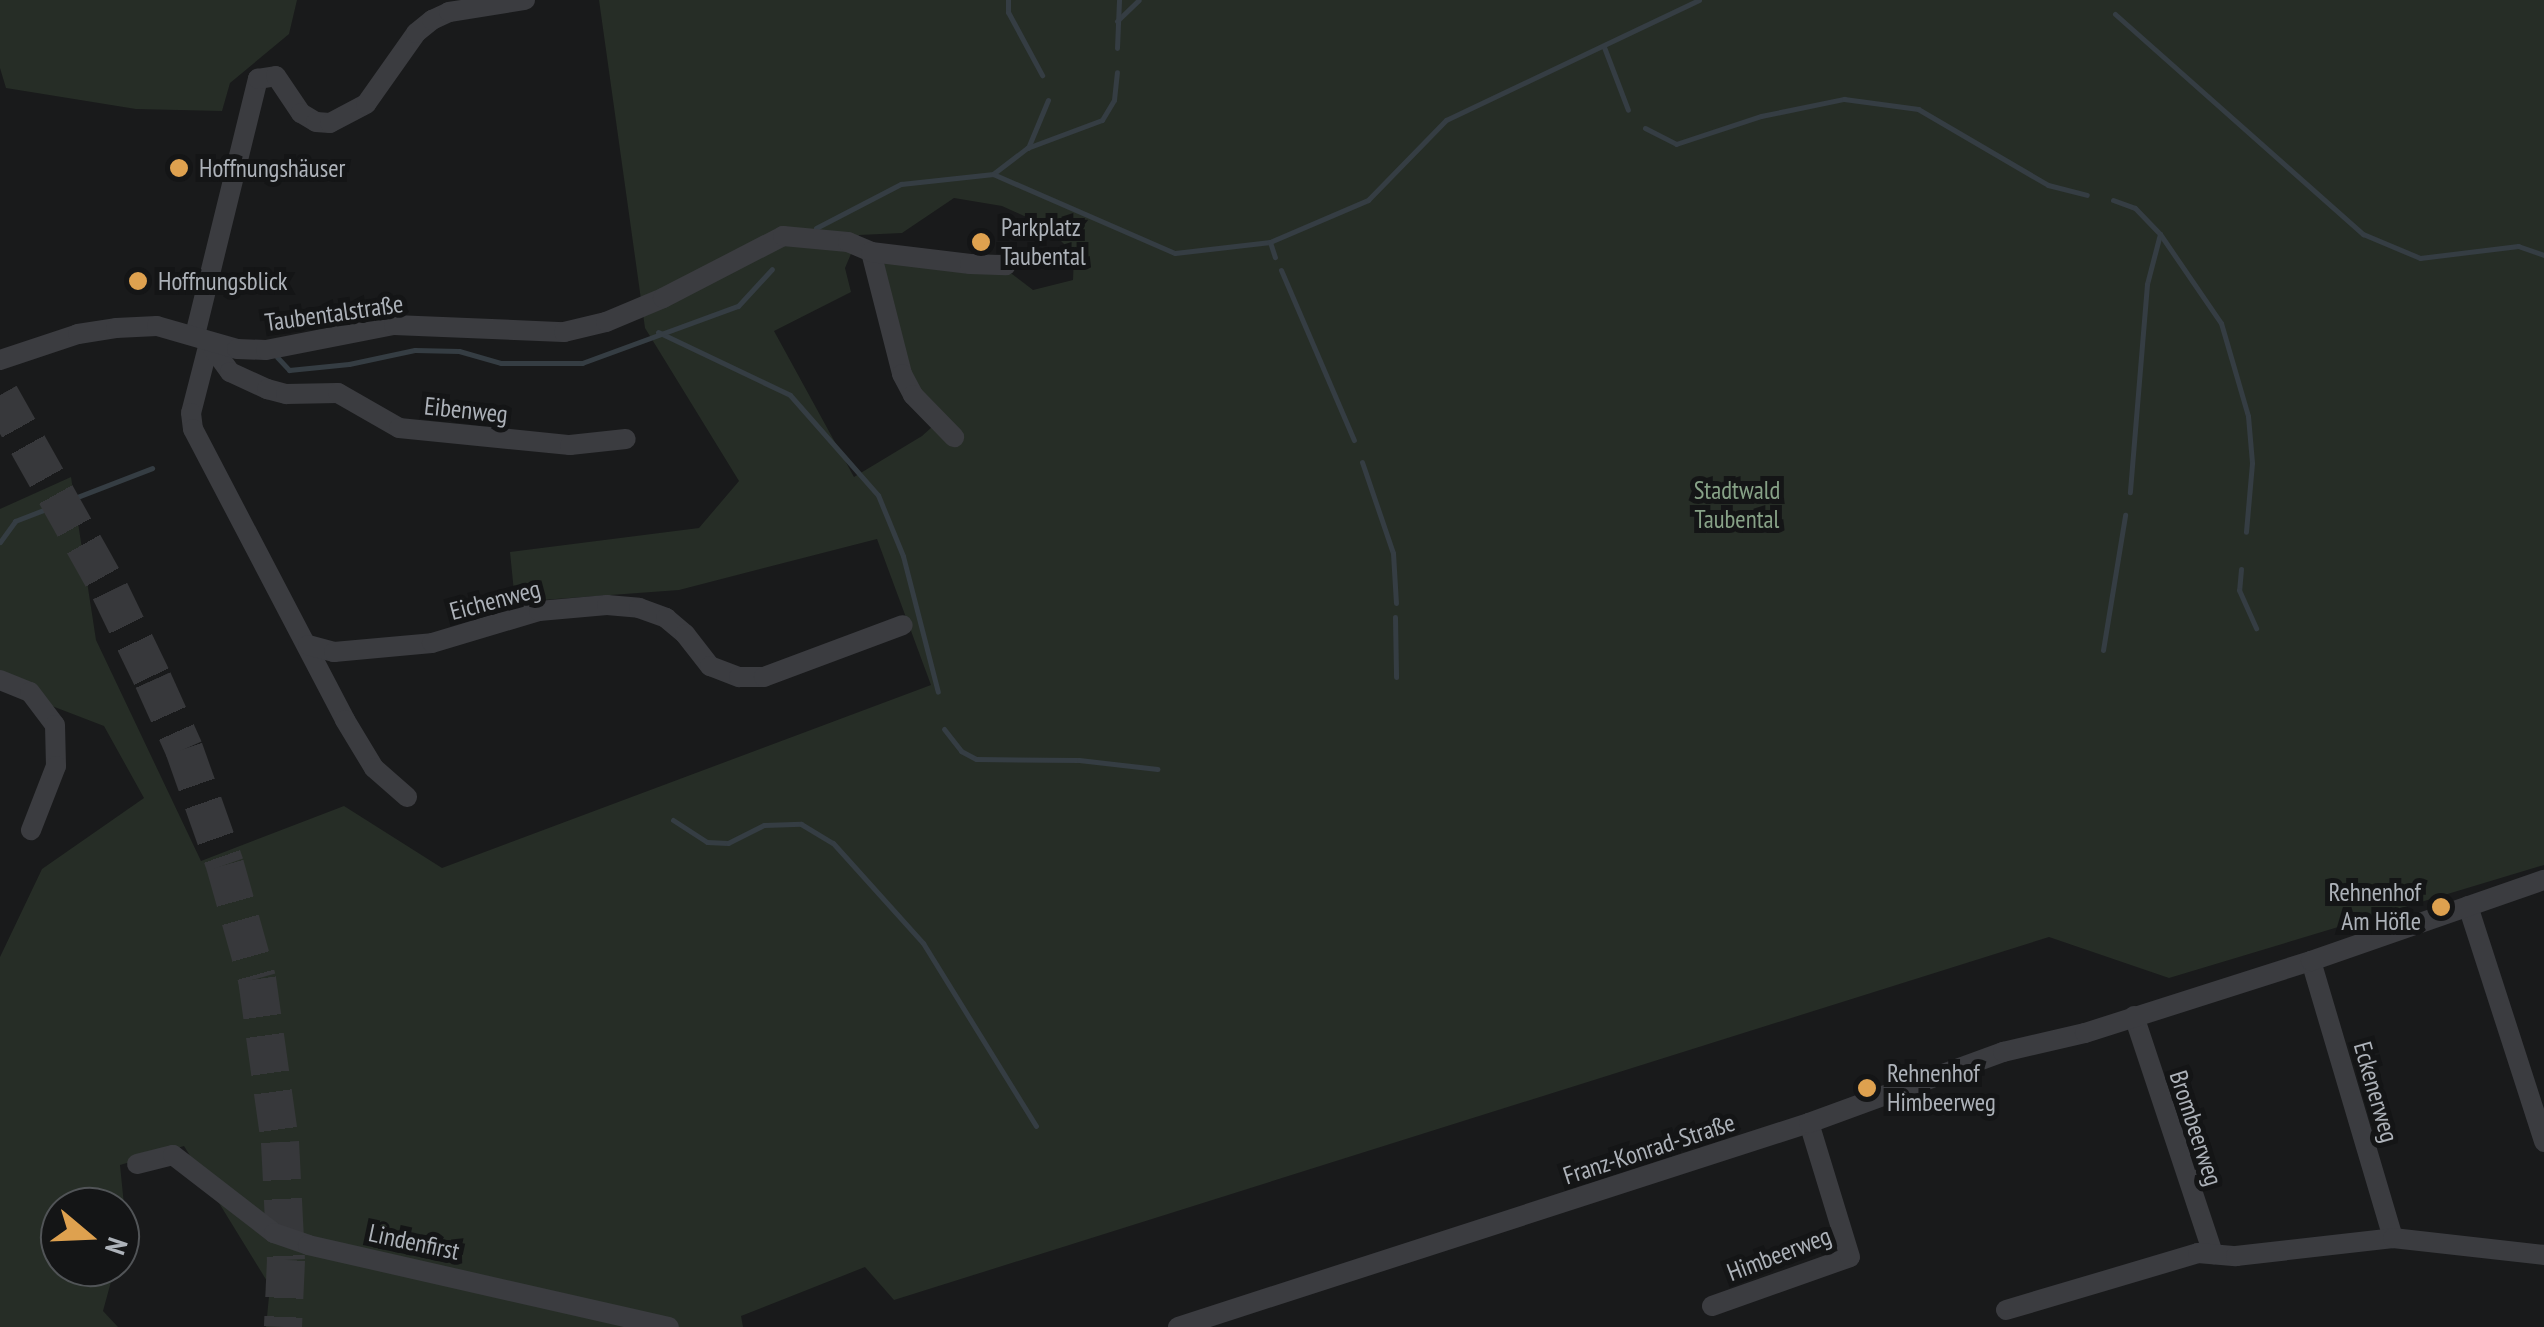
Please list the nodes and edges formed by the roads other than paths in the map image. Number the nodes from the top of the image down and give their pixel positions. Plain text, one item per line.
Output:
1 (524, 0) edge
2 (871, 252) junction
3 (1006, 265) dead end
4 (202, 339) junction
5 (0, 360) edge
6 (954, 438) dead end
7 (626, 439) dead end
8 (902, 625) dead end
9 (308, 645) junction
10 (0, 680) edge
11 (407, 797) dead end
12 (31, 830) dead end
13 (2544, 880) edge
14 (2468, 906) junction
15 (2311, 961) junction
16 (2134, 1016) junction
17 (1808, 1124) junction
18 (2544, 1142) edge
19 (137, 1164) dead end
20 (2393, 1238) junction
21 (2212, 1254) junction
22 (2544, 1255) edge
23 (1712, 1306) dead end
24 (2006, 1310) dead end
25 (669, 1327) edge
26 (1178, 1327) edge

1 - 4 street
2 - 3 street
2 - 4 street, Taubentalstraße
2 - 6 street
4 - 5 street, Taubentalstraße
4 - 7 street, Eibenweg
4 - 9 street
8 - 9 street, Eichenweg
9 - 11 street
10 - 12 street
13 - 14 street, Franz-Konrad-Straße
14 - 15 street, Franz-Konrad-Straße
14 - 18 street
15 - 16 street, Franz-Konrad-Straße
15 - 20 street, Eckenerweg
16 - 17 street, Franz-Konrad-Straße
16 - 21 street, Brombeerweg
17 - 23 street, Himbeerweg
17 - 26 street, Franz-Konrad-Straße
19 - 25 street, Lindenfirst
20 - 21 street
20 - 22 street
21 - 24 street

